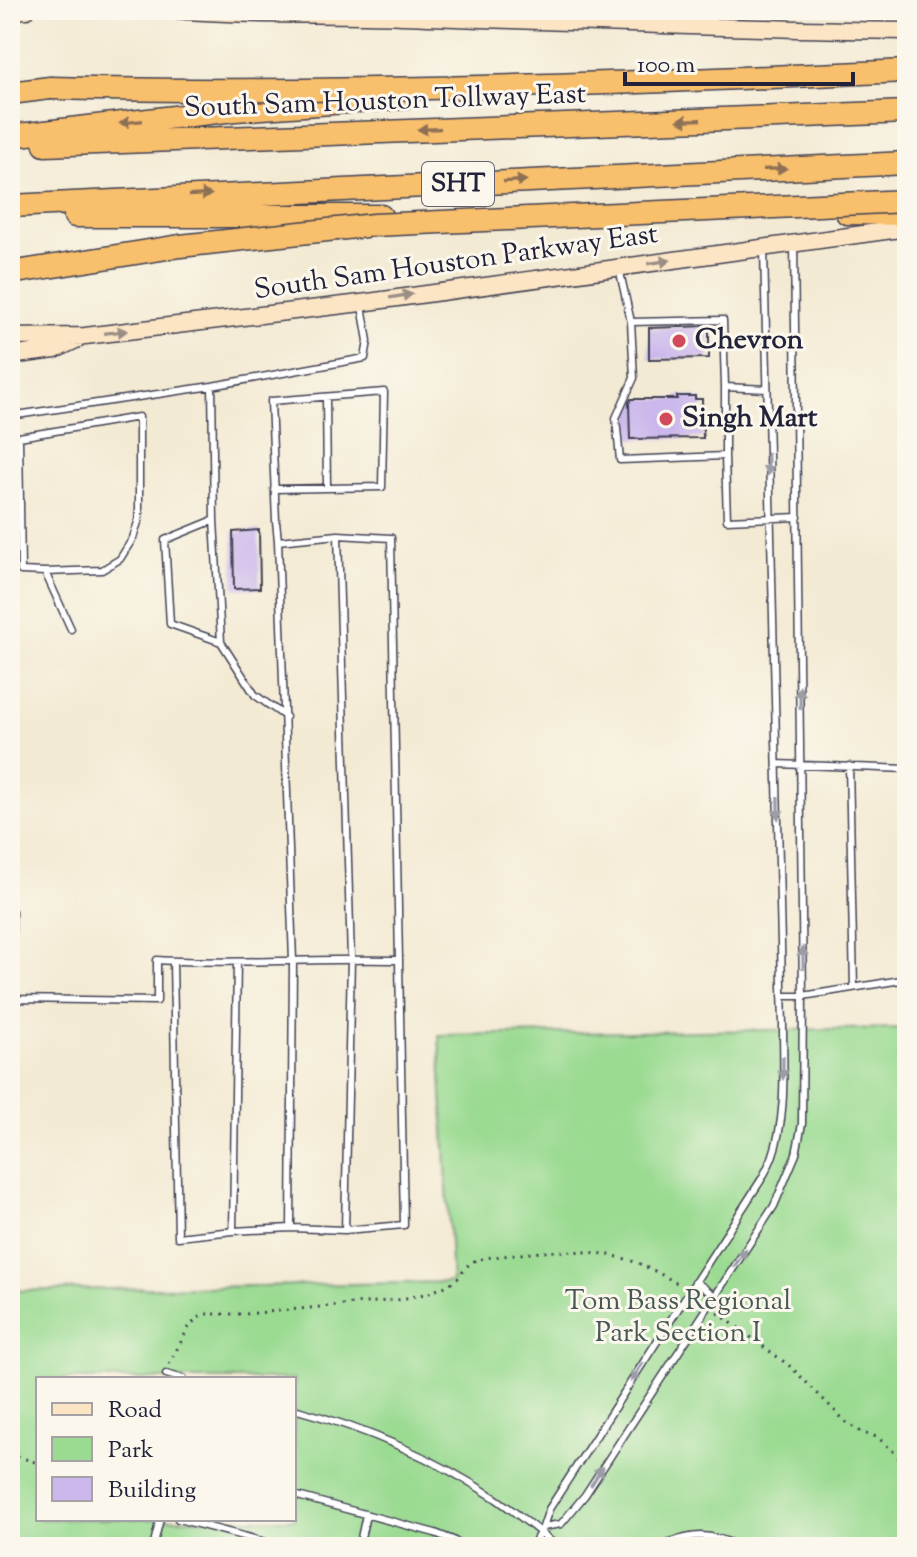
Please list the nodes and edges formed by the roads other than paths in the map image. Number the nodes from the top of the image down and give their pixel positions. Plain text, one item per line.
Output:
1 (27, 10) edge
2 (177, 10) edge
3 (10, 11) edge
4 (217, 12) edge
5 (384, 12) edge
6 (907, 31) edge
7 (907, 61) edge
8 (907, 71) edge
9 (10, 85) edge
10 (50, 88) junction
11 (10, 93) edge
12 (907, 112) edge
13 (10, 136) edge
14 (10, 147) edge
15 (907, 163) edge
16 (907, 201) edge
17 (10, 206) edge
18 (907, 214) edge
19 (10, 216) edge
20 (907, 228) edge
21 (794, 243) junction
22 (180, 246) junction
23 (764, 246) junction
24 (10, 258) edge
25 (619, 268) junction
26 (10, 273) edge
27 (361, 303) junction
28 (631, 322) junction
29 (85, 336) junction
30 (10, 337) edge
31 (10, 356) edge
32 (212, 386) junction
33 (725, 387) junction
34 (767, 389) junction
35 (326, 397) junction
36 (10, 416) edge
37 (725, 456) junction
38 (327, 488) junction
39 (274, 489) junction
40 (769, 517) junction
41 (798, 517) junction
42 (214, 520) junction
43 (338, 535) junction
44 (278, 541) junction
45 (45, 572) junction
46 (71, 629) dead end
47 (221, 642) junction
48 (286, 717) junction
49 (777, 764) junction
50 (801, 764) junction
51 (849, 766) junction
52 (907, 769) edge
53 (12, 911) dead end
54 (351, 959) junction
55 (398, 960) junction
56 (173, 961) junction
57 (293, 961) junction
58 (237, 962) junction
59 (907, 979) edge
60 (854, 987) junction
61 (782, 996) junction
62 (803, 996) junction
63 (291, 1228) junction
64 (345, 1230) junction
65 (233, 1231) junction
66 (696, 1282) junction
67 (715, 1296) junction
68 (166, 1374) road end
69 (177, 1377) edge
70 (296, 1410) edge
71 (296, 1496) edge
72 (366, 1515) junction
73 (160, 1521) edge
74 (186, 1521) edge
75 (542, 1530) junction
76 (153, 1547) edge
77 (285, 1547) edge
78 (359, 1547) edge
79 (463, 1547) edge
80 (532, 1547) edge
81 (558, 1547) edge
82 (655, 1547) edge
83 (739, 1547) edge

1 - 3 main road
2 - 4 main road
4 - 5 main road
5 - 6 main road
7 -> 13 highway
8 - 10 highway, bridge
9 - 10 highway
10 - 11 highway
12 -> 14 highway, South Sam Houston Tollway East / SHT
17 -> 15 highway, SHT
16 - 22 highway, bridge
18 - 19 highway
20 - 21 main road, South Sam Houston Parkway East
21 - 23 main road, South Sam Houston Parkway East
21 - 41 lane
22 - 24 highway
22 - 26 highway
25 -> 23 main road, South Sam Houston Parkway East
23 - 34 lane
27 -> 25 main road, South Sam Houston Parkway East
25 - 28 lane
29 -> 27 main road, South Sam Houston Parkway East
27 - 32 lane
28 - 33 lane
28 - 37 lane
29 - 30 main road, South Sam Houston Parkway East
29 - 31 main road
32 - 36 lane
32 - 42 lane
33 - 34 lane
33 - 37 lane
34 -> 40 lane
35 - 38 lane
35 - 38 lane
35 - 39 lane
37 - 40 lane
38 - 39 lane
39 - 44 lane
40 - 41 lane
40 - 49 lane
50 -> 41 lane
42 - 47 lane
42 - 47 lane
43 - 44 lane
43 - 54 lane
43 - 55 lane
44 - 48 lane
45 - 45 lane
45 - 46 lane
47 - 48 lane
48 - 57 lane
49 - 50 lane
49 -> 61 lane
50 - 51 lane
62 -> 50 lane
51 - 52 lane
51 - 60 lane
53 - 56 lane
54 - 55 lane
54 - 57 lane
54 - 64 lane
55 - 64 lane
56 - 58 lane
56 - 65 lane
57 - 58 lane
57 - 63 lane
58 - 65 lane
59 - 60 lane
60 - 62 lane
61 - 62 lane
61 -> 66 lane
67 -> 62 lane
63 - 64 lane
63 - 65 lane
66 - 67 lane
66 -> 75 lane
75 -> 67 lane
68 - 69 lane
70 - 75 lane
71 - 72 lane
72 - 78 lane
72 - 79 lane
73 - 76 lane
74 - 77 lane
75 - 80 lane
75 - 81 lane
82 - 83 lane

